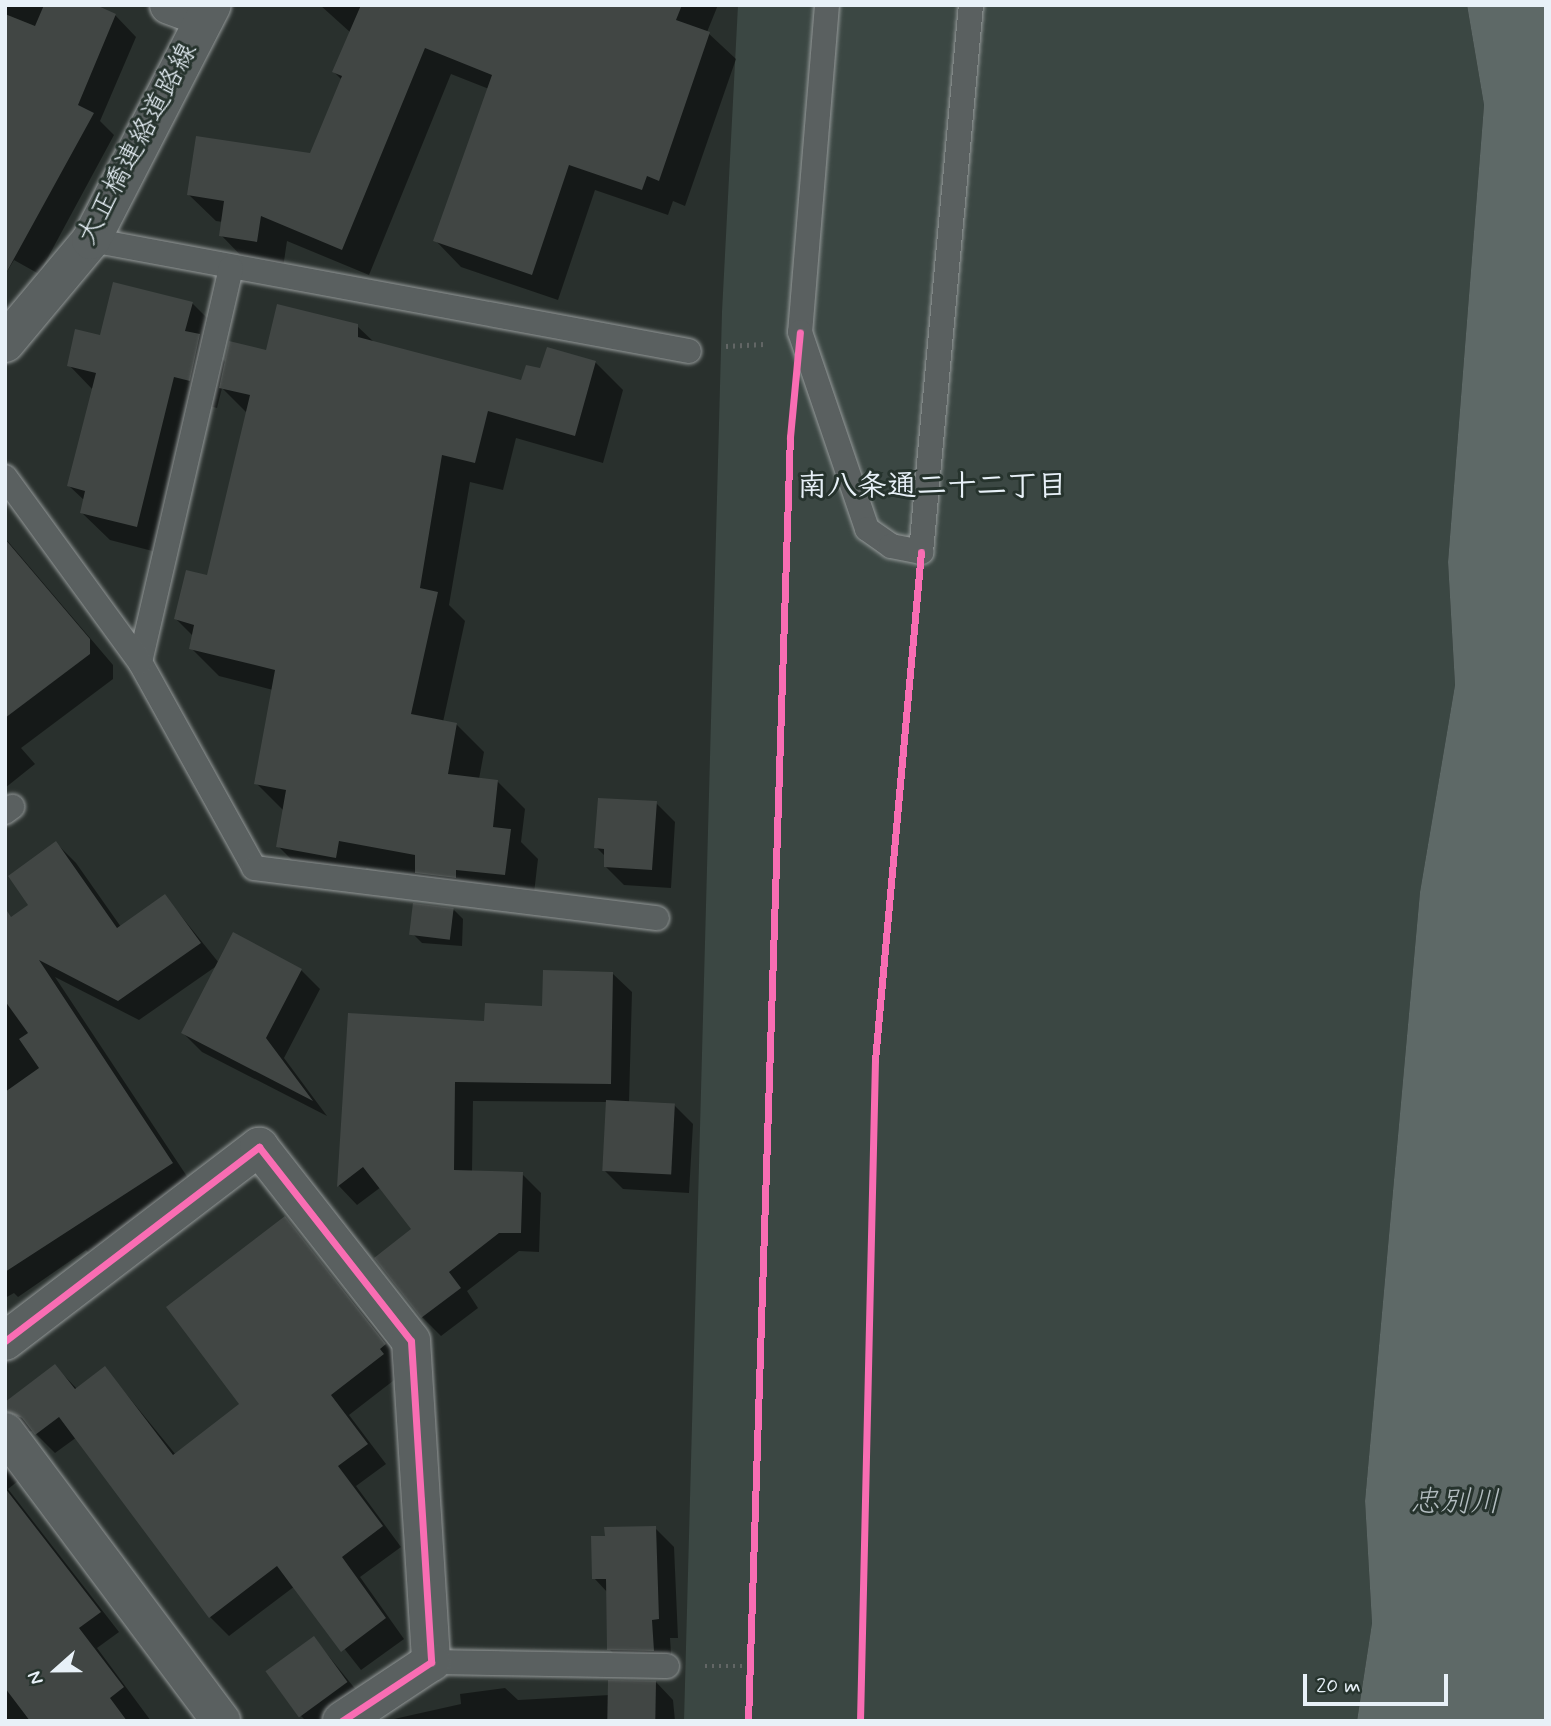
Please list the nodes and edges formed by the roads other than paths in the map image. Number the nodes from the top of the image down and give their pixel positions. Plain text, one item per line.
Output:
1 (169, 5) edge
2 (827, 5) edge
3 (971, 5) edge
4 (209, 12) edge
5 (91, 240) junction
6 (231, 268) junction
7 (5, 343) edge
8 (689, 351) dead end
9 (5, 477) edge
10 (140, 662) junction
11 (657, 918) dead end
12 (5, 1341) edge
13 (5, 1432) edge
14 (431, 1662) junction
15 (667, 1666) dead end
16 (221, 1721) edge
17 (342, 1721) edge

1 - 4 street
2 - 3 lane
4 - 5 street, 大正橋連絡道路線
5 - 6 lane
5 - 7 street, 大正橋連絡道路線
6 - 8 lane
6 - 10 lane
9 - 10 lane
10 - 11 lane
12 - 14 street
13 - 16 street
14 - 15 lane
14 - 17 street

